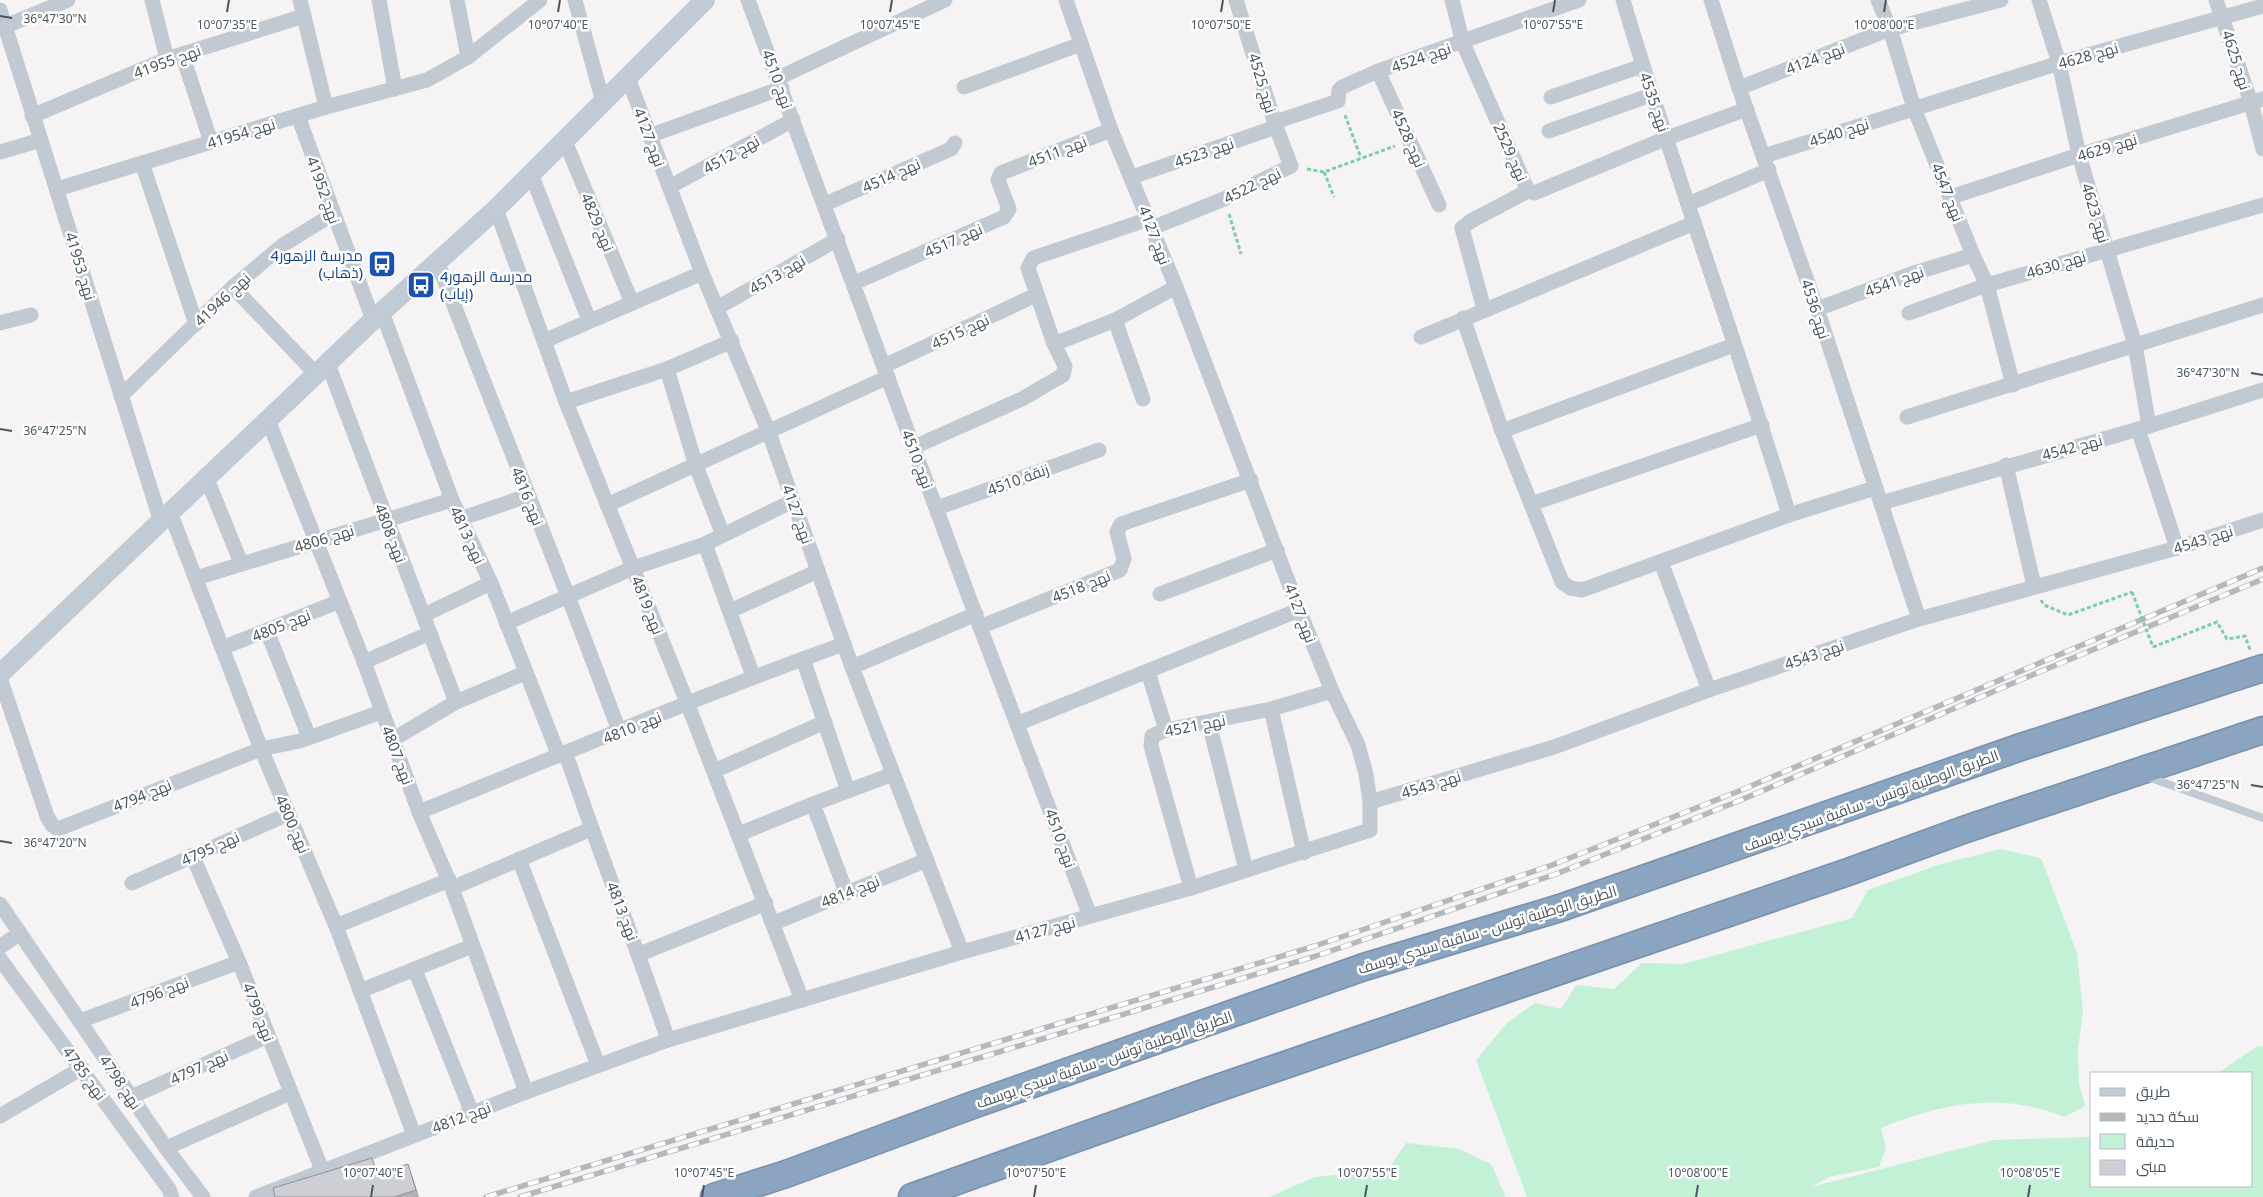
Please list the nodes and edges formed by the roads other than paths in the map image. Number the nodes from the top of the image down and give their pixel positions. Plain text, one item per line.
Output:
1 (68, 0) edge
2 (152, 0) edge
3 (300, 0) edge
4 (379, 0) edge
5 (458, 0) edge
6 (540, 0) edge
7 (575, 0) edge
8 (705, 0) edge
9 (748, 0) edge
10 (944, 0) edge
11 (1066, 0) edge
12 (1452, 0) edge
13 (1579, 0) edge
14 (1623, 0) edge
15 (1711, 0) edge
16 (1878, 0) edge
17 (2001, 0) edge
18 (2040, 0) edge
19 (2216, 0) edge
20 (1242, 2) edge
21 (2263, 6) edge
22 (0, 10) edge
23 (304, 16) junction
24 (2223, 18) junction
25 (6, 26) junction
26 (1890, 29) junction
27 (1463, 42) junction
28 (1081, 44) junction
29 (182, 54) junction
30 (468, 57) junction
31 (167, 59) junction
32 (2059, 63) junction
33 (1642, 66) junction
34 (1378, 71) junction
35 (628, 78) junction
36 (780, 83) junction
37 (964, 87) dead end
38 (1739, 88) junction
39 (395, 89) junction
40 (1651, 94) junction
41 (1551, 97) dead end
42 (2257, 101) edge
43 (603, 102) junction
44 (326, 107) junction
45 (1914, 108) junction
46 (1747, 109) junction
47 (32, 116) junction
48 (298, 116) junction
49 (793, 120) junction
50 (1276, 124) junction
51 (1111, 130) junction
52 (1549, 131) dead end
53 (649, 136) junction
54 (1667, 138) junction
55 (41, 140) junction
56 (565, 141) junction
57 (211, 142) junction
58 (955, 143) dead end
59 (2263, 149) edge
60 (0, 152) edge
61 (2078, 155) junction
62 (1764, 156) junction
63 (142, 163) junction
64 (1291, 166) joint
65 (1769, 170) junction
66 (1004, 172) joint
67 (531, 174) junction
68 (1132, 177) junction
69 (669, 187) junction
70 (57, 189) junction
71 (1528, 191) junction
72 (1951, 197) junction
73 (825, 204) junction
74 (1688, 204) junction
75 (2263, 205) edge
76 (1439, 206) dead end
77 (496, 209) junction
78 (333, 214) junction
79 (1694, 223) junction
80 (1150, 224) junction
81 (838, 239) junction
82 (2107, 249) junction
83 (1973, 255) junction
84 (437, 261) junction
85 (702, 273) junction
86 (854, 283) junction
87 (1987, 285) junction
88 (1176, 286) junction
89 (233, 287) junction
90 (1036, 295) junction
91 (632, 302) junction
92 (2263, 305) edge
93 (717, 308) junction
94 (1484, 309) junction
95 (1817, 310) junction
96 (1909, 313) dead end
97 (31, 314) dead end
98 (378, 316) junction
99 (1463, 318) junction
100 (589, 320) junction
101 (1115, 320) junction
102 (0, 323) edge
103 (196, 324) junction
104 (1421, 337) dead end
105 (544, 341) junction
106 (732, 341) junction
107 (1054, 344) junction
108 (1734, 345) junction
109 (2135, 345) junction
110 (667, 368) junction
111 (322, 369) junction
112 (886, 372) junction
113 (2013, 385) junction
114 (2263, 390) edge
115 (121, 396) junction
116 (1143, 399) dead end
117 (566, 402) junction
118 (1907, 417) dead end
119 (268, 420) junction
120 (1762, 424) junction
121 (2144, 428) junction
122 (768, 430) junction
123 (1502, 431) junction
124 (914, 448) junction
125 (1099, 450) dead end
126 (696, 466) junction
127 (2006, 466) junction
128 (207, 478) junction
129 (1251, 480) junction
130 (1875, 488) junction
131 (527, 496) junction
132 (452, 500) junction
133 (793, 501) junction
134 (1881, 503) junction
135 (1531, 504) junction
136 (607, 505) junction
137 (937, 508) junction
138 (1789, 515) junction
139 (166, 517) junction
140 (386, 519) junction
141 (460, 520) junction
142 (2263, 520) edge
143 (723, 535) junction
144 (316, 540) junction
145 (705, 544) junction
146 (2177, 548) junction
147 (1277, 550) junction
148 (1661, 562) junction
149 (241, 563) junction
150 (633, 568) junction
151 (818, 571) junction
152 (196, 578) junction
153 (491, 583) junction
154 (2034, 586) junction
155 (1160, 594) dead end
156 (569, 596) junction
157 (340, 601) junction
158 (1299, 610) junction
159 (730, 611) junction
160 (424, 616) junction
161 (1918, 619) junction
162 (978, 620) junction
163 (506, 623) junction
164 (267, 631) junction
165 (430, 633) junction
166 (844, 644) junction
167 (222, 648) junction
168 (803, 659) junction
169 (364, 662) junction
170 (852, 667) junction
171 (2260, 669) edge
172 (1148, 672) junction
173 (525, 673) junction
174 (0, 674) edge
175 (752, 676) junction
176 (0, 678) edge
177 (1709, 690) junction
178 (1332, 691) junction
179 (456, 702) junction
180 (688, 704) junction
181 (1271, 709) junction
182 (381, 712) junction
183 (825, 722) junction
184 (1019, 723) junction
185 (1209, 723) junction
186 (1166, 730) junction
187 (2263, 730) edge
188 (618, 731) junction
189 (309, 737) junction
190 (392, 740) junction
191 (261, 749) junction
192 (562, 755) junction
193 (714, 772) junction
194 (2134, 772) junction
195 (893, 774) junction
196 (848, 791) junction
197 (1370, 802) junction
198 (813, 804) junction
199 (419, 812) junction
200 (288, 814) junction
201 (2263, 818) edge
202 (591, 829) junction
203 (738, 834) junction
204 (1304, 853) junction
205 (192, 855) junction
206 (519, 859) junction
207 (927, 860) junction
208 (1246, 870) junction
209 (132, 883) dead end
210 (450, 884) junction
211 (1191, 888) junction
212 (846, 892) junction
213 (0, 904) edge
214 (766, 904) junction
215 (1090, 916) junction
216 (774, 923) junction
217 (336, 926) junction
218 (20, 933) junction
219 (472, 946) junction
220 (0, 947) edge
221 (962, 952) junction
222 (640, 954) junction
223 (0, 958) edge
224 (239, 962) junction
225 (415, 970) junction
226 (360, 991) junction
227 (802, 1000) junction
228 (80, 1022) junction
229 (268, 1036) junction
230 (668, 1040) junction
231 (598, 1065) junction
232 (82, 1068) junction
233 (290, 1092) junction
234 (526, 1092) junction
235 (131, 1097) junction
236 (472, 1113) junction
237 (0, 1116) edge
238 (414, 1135) junction
239 (166, 1148) junction
240 (322, 1170) junction
241 (170, 1193) edge
242 (203, 1197) edge
243 (256, 1197) edge
244 (714, 1197) edge
245 (912, 1197) edge

1 - 25 street
2 - 31 street
3 - 23 street
4 - 39 street
5 - 30 street
6 - 30 street, نهج 41954
7 - 43 street
8 - 35 main road
9 - 36 street, نهج 4510
10 - 36 street
11 - 28 street, نهج 4127
12 - 27 street, نهج 2529
13 - 27 street, نهج 4524
14 - 33 street, نهج 4535
15 - 38 street, نهج 4536
16 - 26 street, نهج 4547
17 - 26 street, نهج 4124
18 - 32 street, نهج 4623
19 - 24 street, نهج 4625
20 - 50 street, نهج 4525
21 - 24 street, نهج 4628
22 - 25 street, نهج 41953
23 - 29 street, نهج 41955
23 - 44 street
24 - 32 street, نهج 4628
24 - 42 street, نهج 4625
25 - 47 street, نهج 41953
26 - 38 street, نهج 4124
26 - 45 street, نهج 4547
27 - 34 street, نهج 4524
27 - 71 street, نهج 2529
28 - 37 street
28 - 51 street, نهج 4127
29 - 31 street, نهج 41955
29 - 57 street
30 - 39 street, نهج 41954
31 - 47 street, نهج 41955
32 - 45 street, نهج 4628
32 - 61 street, نهج 4623
33 - 40 street, نهج 4535
33 - 41 street
34 - 50 street, نهج 4524
34 - 76 street, نهج 4528
35 - 43 main road
35 - 53 street, نهج 4127
36 - 49 street, نهج 4510
36 - 53 street
38 - 46 street, نهج 4536
39 - 44 street, نهج 41954
40 - 52 street
40 - 54 street, نهج 4535
42 - 59 street, نهج 4625
42 - 61 street, نهج 4629
43 - 56 main road
44 - 48 street, نهج 41954
45 - 62 street, نهج 4540
45 - 72 street, نهج 4547
46 - 54 street, نهج 2529
46 - 62 street, نهج 4536
47 - 55 street, نهج 41953
48 - 57 street, نهج 41954
48 - 78 street, نهج 41952
49 - 69 street, نهج 4512
49 - 73 street, نهج 4510
50 - 64 street, نهج 4525
50 - 68 street, نهج 4523
51 - 66 street, نهج 4511
51 - 68 street, نهج 4127
53 - 69 street, نهج 4127
54 - 71 street, نهج 2529
54 - 74 street, نهج 4535
55 - 60 street
55 - 70 street, نهج 41953
56 - 67 main road
56 - 91 street, نهج 4829
57 - 63 street, نهج 41954
58 - 73 street, نهج 4514
61 - 72 street, نهج 4629
61 - 82 street, نهج 4623
62 - 65 street, نهج 4536
63 - 70 street, نهج 41954
63 - 103 street
64 - 80 street, نهج 4522
65 - 74 street
65 - 95 street, نهج 4536
66 - 86 street, نهج 4517
67 - 77 main road
67 - 100 street
68 - 80 street, نهج 4127
69 - 85 street, نهج 4127
70 - 115 street, نهج 41953
71 - 94 street
72 - 83 street, نهج 4547
73 - 81 street, نهج 4510
74 - 79 street, نهج 4535
75 - 82 street, نهج 4630
77 - 84 main road
77 - 105 street, نهج 4819
78 - 89 street, نهج 41946
78 - 98 street, نهج 41952
79 - 94 street
79 - 108 street, نهج 4535
80 - 88 street, نهج 4127
80 - 90 street, نهج 4522
81 - 86 street, نهج 4510
81 - 93 street, نهج 4513
82 - 87 street, نهج 4630
82 - 109 street, نهج 4623
83 - 87 street, نهج 4547
83 - 95 street, نهج 4541
84 - 98 main road
84 - 131 street, نهج 4816
85 - 91 street
85 - 93 street, نهج 4127
86 - 112 street, نهج 4510
87 - 96 street, نهج 4630
87 - 113 street, نهج 4547
88 - 101 street
88 - 129 street, نهج 4127
89 - 103 street, نهج 41946
89 - 111 street
90 - 107 street
90 - 112 street, نهج 4515
91 - 100 street
92 - 109 street
93 - 106 street, نهج 4127
94 - 99 street
95 - 130 street, نهج 4536
97 - 102 street
98 - 111 main road
98 - 132 street, نهج 4813
99 - 104 street
99 - 123 street
100 - 105 street
101 - 107 street
101 - 116 street
103 - 115 street, نهج 41946
105 - 117 street, نهج 4819
106 - 110 street
106 - 122 street, نهج 4127
107 - 124 street
108 - 120 street, نهج 4535
108 - 123 street
109 - 113 street
109 - 121 street, نهج 4623
110 - 117 street
110 - 126 street
111 - 119 main road
111 - 140 street, نهج 4808
112 - 122 street, نهج 4515
112 - 124 street, نهج 4510
113 - 118 street
114 - 121 street, نهج 4542
115 - 139 street, نهج 41953
117 - 136 street, نهج 4819
119 - 128 main road
119 - 144 street, نهج 4807
120 - 135 street
120 - 138 street, نهج 4535
121 - 127 street, نهج 4542
121 - 146 street, نهج 4623
122 - 126 street, نهج 4515
122 - 133 street, نهج 4127
123 - 135 street
124 - 137 street, نهج 4510
125 - 137 street, زنقة 4510
126 - 136 street, نهج 4515
126 - 143 street
127 - 134 street, نهج 4542
127 - 154 street
128 - 139 main road
128 - 149 street
129 - 147 street, نهج 4127
129 - 162 street, نهج 4518
130 - 134 street, نهج 4536
130 - 138 street
131 - 141 street
131 - 156 street, نهج 4816
132 - 140 street, نهج 4806
132 - 141 street, نهج 4813
133 - 143 street
133 - 151 street, نهج 4127
134 - 161 street, نهج 4536
135 - 148 street
136 - 150 street, نهج 4819
137 - 162 street, نهج 4510
138 - 148 street
139 - 152 street, نهج 4800
139 - 174 main road
140 - 144 street, نهج 4806
140 - 160 street, نهج 4808
141 - 153 street, نهج 4813
142 - 146 street, نهج 4543
143 - 145 street
144 - 149 street, نهج 4806
144 - 157 street, نهج 4807
145 - 150 street
145 - 159 street
146 - 154 street, نهج 4543
147 - 155 street
147 - 158 street, نهج 4127
148 - 177 street
149 - 152 street, نهج 4806
150 - 156 street
150 - 180 street, نهج 4819
151 - 159 street
151 - 166 street, نهج 4127
152 - 167 street, نهج 4800
153 - 160 street
153 - 163 street, نهج 4813
154 - 161 street, نهج 4543
156 - 163 street
156 - 188 street, نهج 4816
157 - 164 street, نهج 4805
157 - 169 street, نهج 4807
158 - 172 street
158 - 178 street, نهج 4127
159 - 175 street
160 - 165 street, نهج 4808
161 - 177 street, نهج 4543
162 - 170 street, نهج 4518
162 - 184 street, نهج 4510
163 - 173 street, نهج 4813
164 - 167 street, نهج 4805
164 - 189 street
165 - 169 street
165 - 179 street, نهج 4808
166 - 168 street, نهج 4810
166 - 170 street, نهج 4127
167 - 191 street, نهج 4800
168 - 175 street, نهج 4810
168 - 183 street
169 - 182 street, نهج 4807
170 - 195 street, نهج 4127
171 - 244 highway, الطريق الوطنية تونس - ساقية سيدي يوسف
172 - 184 street
172 - 186 street
173 - 179 street
173 - 192 street, نهج 4813
175 - 180 street, نهج 4810
176 - 191 street, نهج 4794
177 - 197 street, نهج 4543
178 - 181 street, نهج 4521
178 - 197 street, نهج 4127
179 - 190 street
180 - 188 street, نهج 4810
180 - 193 street, نهج 4819
181 - 185 street, نهج 4521
181 - 204 street
182 - 189 street, نهج 4794
182 - 190 street, نهج 4807
183 - 193 street
183 - 196 street
184 - 215 street, نهج 4510
185 - 186 street, نهج 4521
185 - 208 street
186 - 211 street, نهج 4521
187 - 194 highway
188 - 192 street, نهج 4810
189 - 191 street, نهج 4794
190 - 199 street, نهج 4807
191 - 200 street, نهج 4800
192 - 199 street, نهج 4810
192 - 202 street, نهج 4813
193 - 203 street, نهج 4819
194 - 201 lane
194 - 245 highway
195 - 196 street
195 - 207 street, نهج 4127
196 - 198 street
197 - 204 street, نهج 4127
198 - 203 street
198 - 212 street
199 - 210 street, نهج 4807
200 - 205 street, نهج 4795
200 - 217 street, نهج 4800
202 - 206 street
202 - 222 street, نهج 4813
203 - 214 street, نهج 4819
204 - 208 street, نهج 4127
205 - 209 street, نهج 4795
205 - 224 street, نهج 4799
206 - 210 street
206 - 231 street
207 - 212 street, نهج 4814
207 - 221 street, نهج 4127
208 - 211 street, نهج 4127
210 - 217 street
210 - 219 street, نهج 4807
211 - 215 street, نهج 4127
212 - 216 street, نهج 4814
213 - 218 street, نهج 4798
214 - 216 street, نهج 4819
214 - 222 street
215 - 221 street, نهج 4127
216 - 227 street, نهج 4819
217 - 226 street, نهج 4800
218 - 220 street
218 - 228 street, نهج 4798
219 - 225 street
219 - 234 street, نهج 4807
221 - 227 street, نهج 4127
222 - 230 street, نهج 4813
223 - 232 street, نهج 4785
224 - 228 street, نهج 4796
224 - 229 street, نهج 4799
225 - 226 street
225 - 236 street
226 - 238 street, نهج 4800
227 - 230 street, نهج 4127
228 - 235 street, نهج 4798
229 - 233 street, نهج 4799
229 - 235 street, نهج 4797
230 - 231 street, نهج 4812
231 - 234 street, نهج 4812
232 - 237 street
232 - 241 street, نهج 4785
233 - 239 street
233 - 240 street, نهج 4799
234 - 236 street, نهج 4812
235 - 239 street, نهج 4798
236 - 238 street, نهج 4812
238 - 240 street, نهج 4812
239 - 242 street
240 - 243 street, نهج 4812

